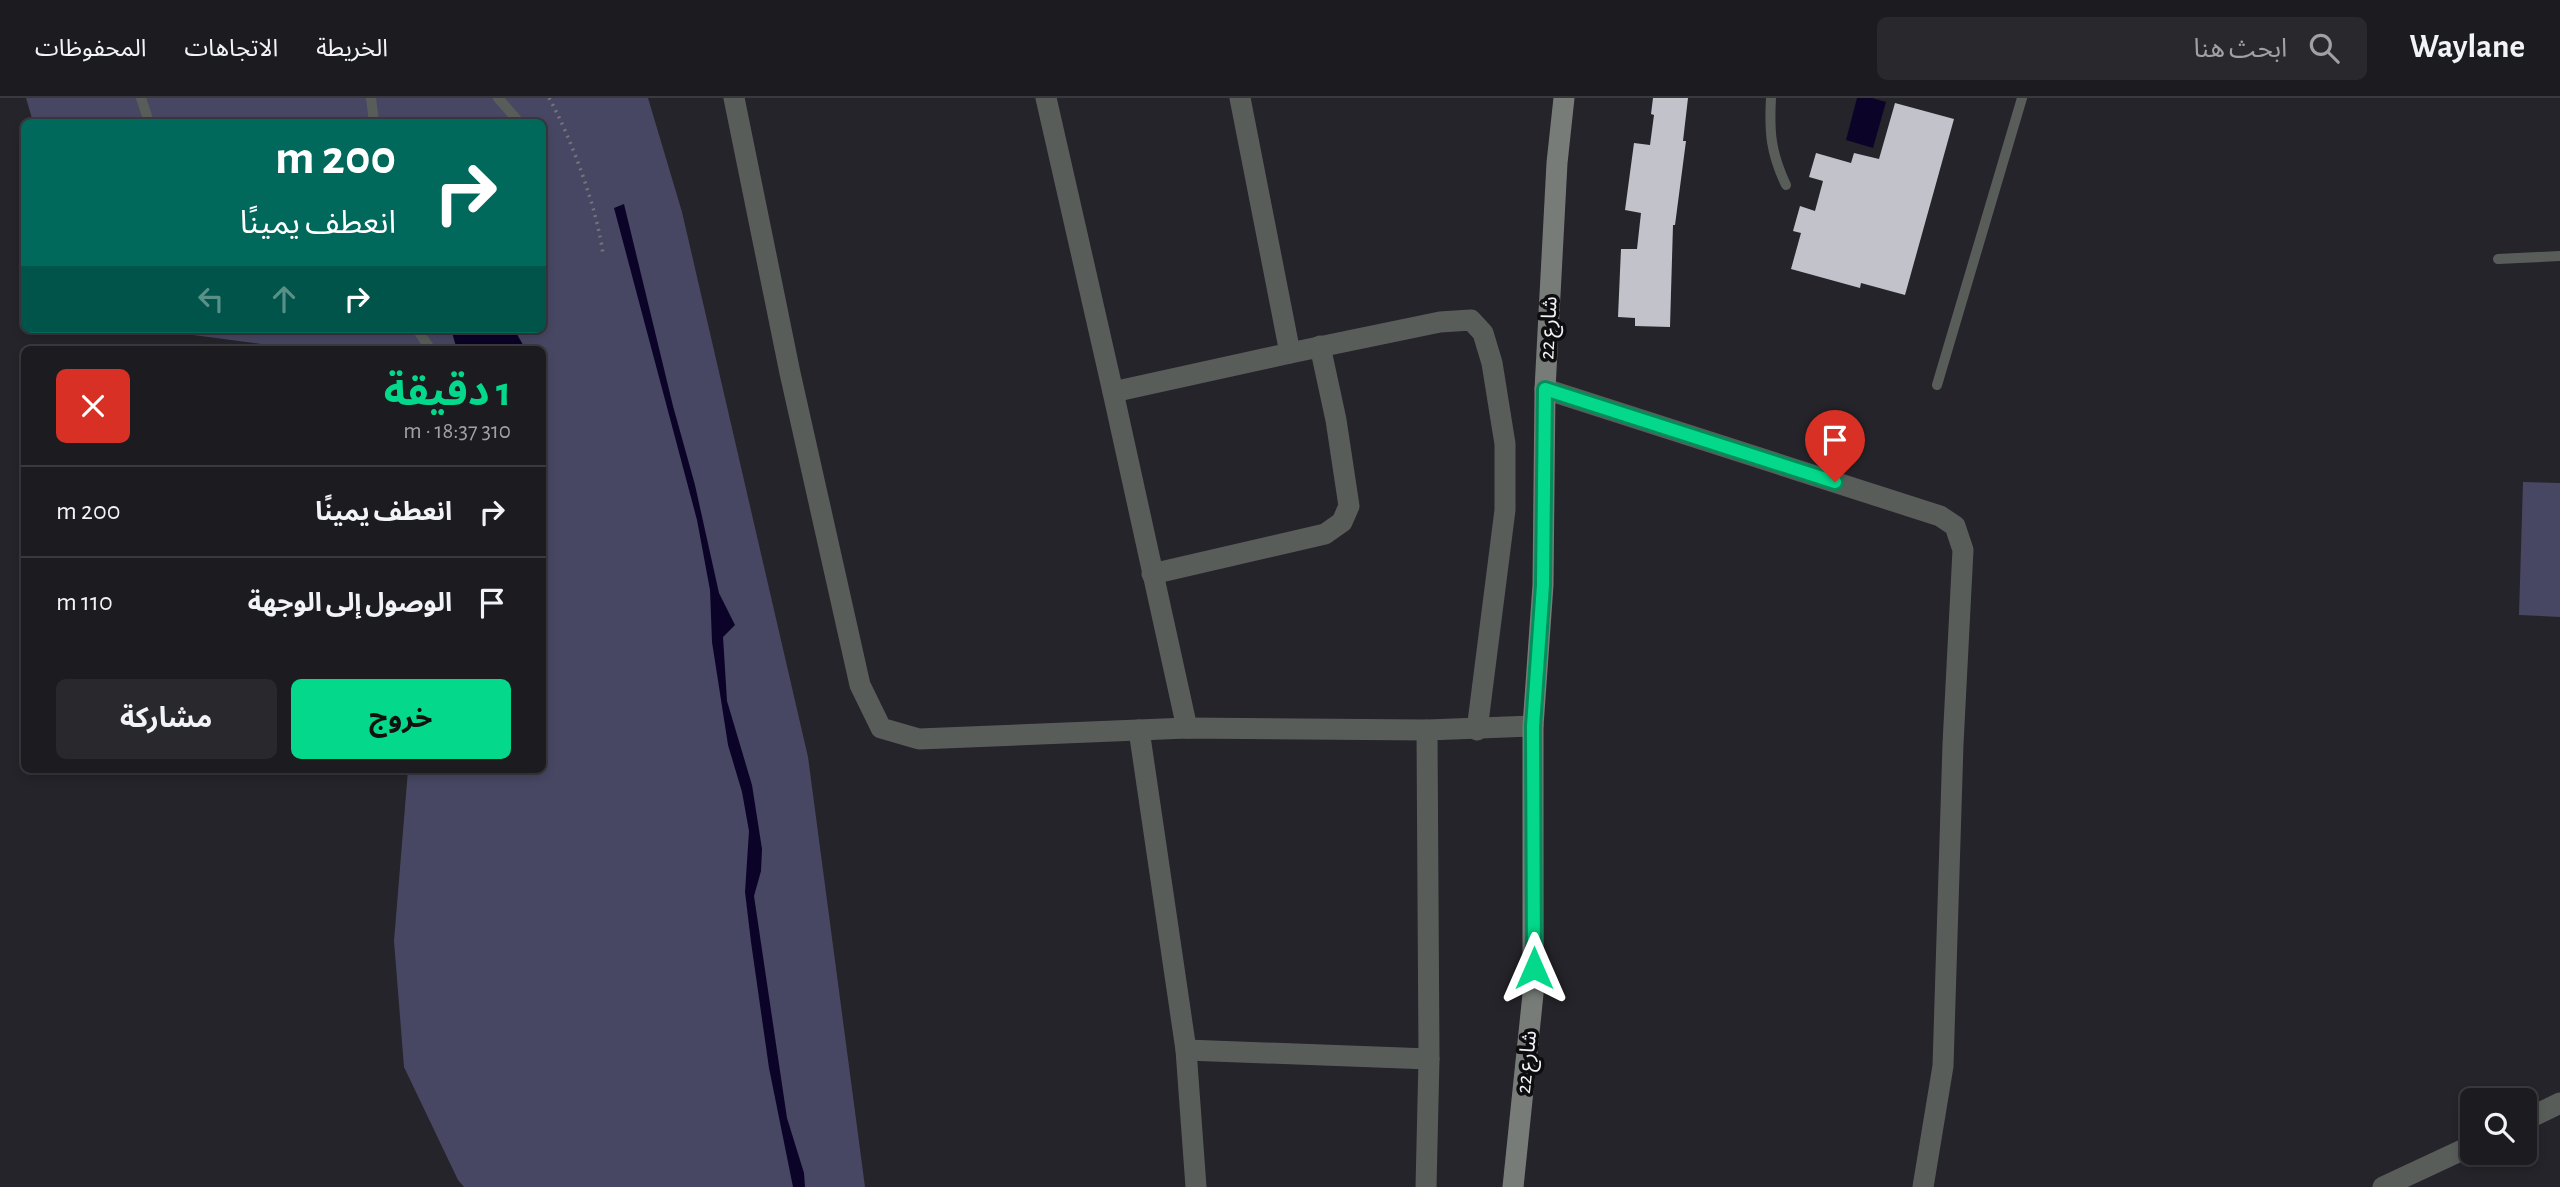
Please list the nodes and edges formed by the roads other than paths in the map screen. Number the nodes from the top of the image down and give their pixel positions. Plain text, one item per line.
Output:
1 (141, 98) edge
2 (371, 98) edge
3 (498, 98) edge
4 (734, 98) edge
5 (1046, 98) edge
6 (1240, 98) edge
7 (1564, 98) edge
8 (1771, 98) edge
9 (2022, 98) edge
10 (148, 119) edge
11 (374, 119) edge
12 (516, 119) edge
13 (1786, 185) dead end
14 (2560, 256) edge
15 (2498, 259) dead end
16 (1320, 346) junction
17 (1290, 353) junction
18 (1937, 385) dead end
19 (1545, 389) junction
20 (1113, 392) junction
21 (1153, 574) junction
22 (1533, 726) junction
23 (1187, 728) junction
24 (1139, 730) junction
25 (1427, 730) junction
26 (1477, 730) junction
27 (1186, 1050) junction
28 (1429, 1059) junction
29 (2560, 1103) edge
30 (2537, 1114) edge
31 (2460, 1151) edge
32 (2387, 1186) edge
33 (1196, 1187) edge
34 (1426, 1187) edge
35 (1513, 1187) edge
36 (1923, 1187) edge

1 - 10 lane
2 - 11 lane
3 - 12 lane
4 - 24 street
5 - 20 street
6 - 17 street
7 - 19 street, شارع 22
8 - 13 lane
9 - 18 lane
14 - 15 lane
16 - 17 street
16 - 21 street
16 - 26 street
17 - 20 street
19 - 22 street, شارع 22
19 - 36 street
20 - 21 street
21 - 23 street
22 - 26 street
22 - 35 street, شارع 22
23 - 24 street
23 - 25 street
24 - 27 street
25 - 26 street
25 - 28 street
27 - 28 street
27 - 33 street
28 - 34 street
29 - 30 street
31 - 32 street

